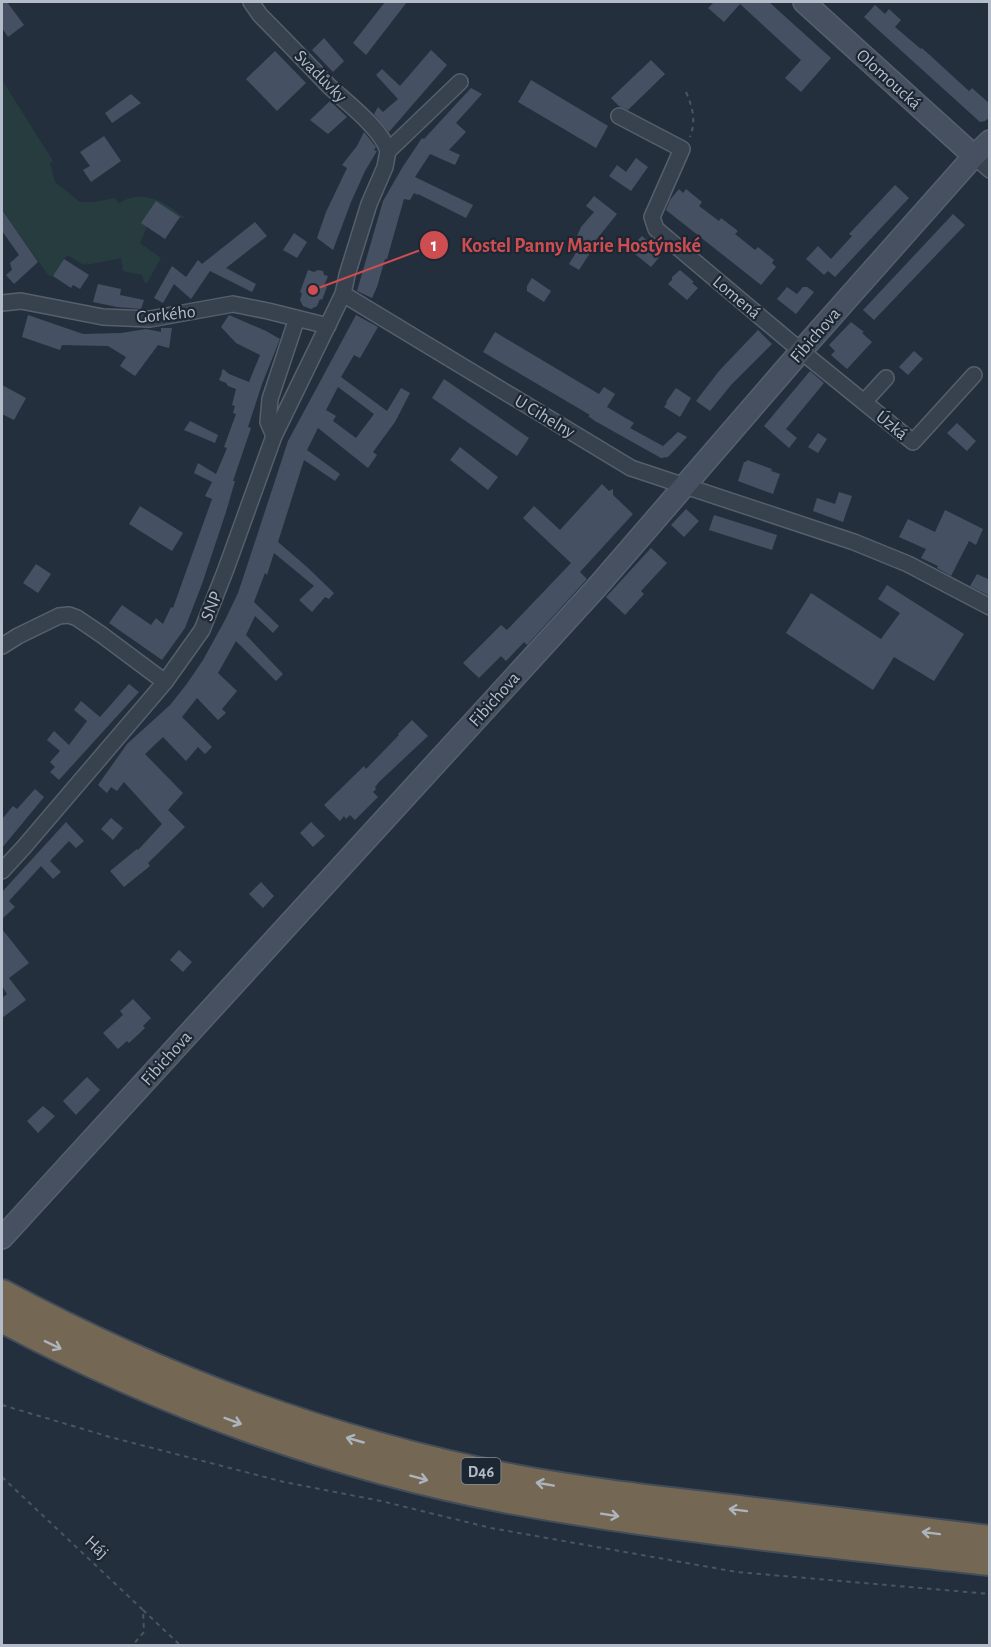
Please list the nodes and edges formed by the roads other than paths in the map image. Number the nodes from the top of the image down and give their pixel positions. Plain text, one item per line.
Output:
1 (251, 2) edge
2 (804, 2) edge
3 (460, 82) dead end
4 (619, 116) dead end
5 (990, 141) edge
6 (388, 151) junction
7 (974, 156) junction
8 (990, 170) edge
9 (343, 294) junction
10 (2, 303) edge
11 (297, 318) junction
12 (328, 326) junction
13 (801, 351) junction
14 (974, 375) dead end
15 (886, 378) dead end
16 (864, 402) junction
17 (274, 436) junction
18 (684, 486) junction
19 (990, 606) edge
20 (2, 646) edge
21 (165, 682) junction
22 (2, 871) edge
23 (6, 1228) edge
24 (2, 1294) edge
25 (2, 1318) edge
26 (990, 1540) edge
27 (990, 1561) edge

1 - 6 street, Svadůvky
2 - 7 street, Olomoucká
3 - 6 street
4 - 13 street, Lomená
5 - 7 street, Fibichova
6 - 9 street
7 - 8 street
7 - 13 street, Fibichova
9 - 12 street, SNP
9 - 18 street, U Cihelny
10 - 11 street, Gorkého
11 - 12 street, Gorkého
11 - 17 street
12 - 17 street, SNP
13 - 16 street, Úzká
13 - 18 street, Fibichova
14 - 16 street, Úzká
15 - 16 street
17 - 21 street, SNP
18 - 19 street, U Cihelny
18 - 23 street, Fibichova
20 - 21 street
21 - 22 street, SNP
26 -> 24 highway, D46
25 -> 27 highway, D46

